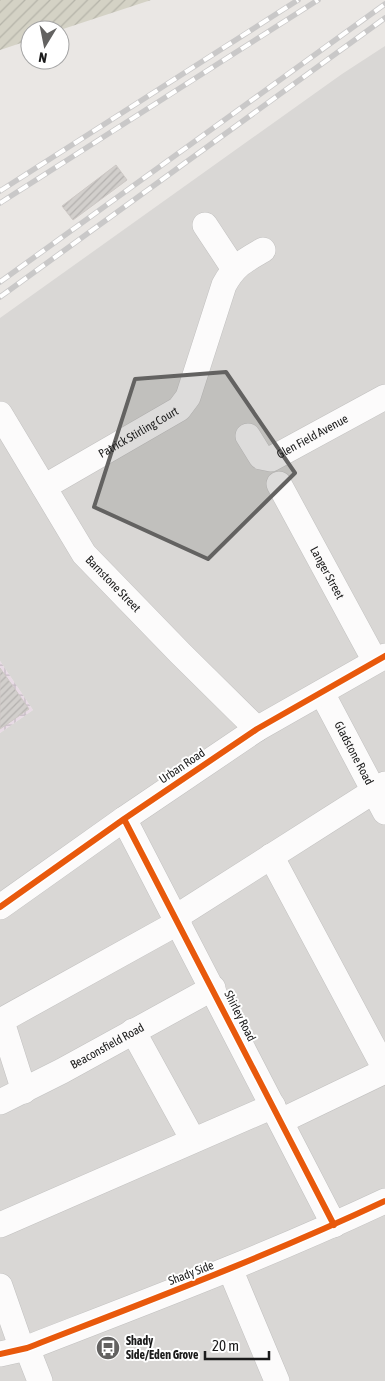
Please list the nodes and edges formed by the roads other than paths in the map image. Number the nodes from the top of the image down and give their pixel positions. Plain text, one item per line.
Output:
1 (204, 225) dead end
2 (263, 250) dead end
3 (234, 269) junction
4 (385, 398) edge
5 (0, 414) edge
6 (248, 436) dead end
7 (279, 484) dead end
8 (44, 487) junction
9 (380, 658) edge
10 (322, 693) junction
11 (257, 729) junction
12 (381, 795) edge
13 (124, 819) junction
14 (271, 856) junction
15 (0, 907) edge
16 (177, 920) junction
17 (213, 988) junction
18 (134, 1031) junction
19 (385, 1070) edge
20 (24, 1090) junction
21 (0, 1102) edge
22 (277, 1113) junction
23 (194, 1140) junction
24 (385, 1201) edge
25 (0, 1225) edge
26 (334, 1225) junction
27 (230, 1269) junction
28 (0, 1286) edge
29 (16, 1350) edge
30 (40, 1381) edge
31 (277, 1381) edge

1 - 3 street
2 - 3 street, Patrick Stirling Court
3 - 8 street, Patrick Stirling Court
4 - 6 street, Glen Field Avenue
5 - 8 street, Barnstone Street
7 - 9 street, Langer Street
8 - 11 street, Barnstone Street
9 - 10 street, Urban Road
10 - 11 street, Urban Road
10 - 12 street, Gladstone Road
11 - 13 street, Urban Road
12 - 14 street
13 - 15 street, Urban Road
13 - 16 street, Shirley Road
14 - 16 street
14 - 19 street
16 - 17 street, Shirley Road
16 - 20 street
17 - 18 street, Beaconsfield Road
17 - 22 street, Shirley Road
18 - 20 street, Beaconsfield Road
18 - 23 street
19 - 22 street
20 - 21 street, Beaconsfield Road
22 - 23 street
22 - 26 street, Shirley Road
23 - 25 street
24 - 26 street, Shady Side
26 - 27 street, Shady Side
27 - 29 street, Shady Side
27 - 31 street
28 - 29 street
29 - 30 street

